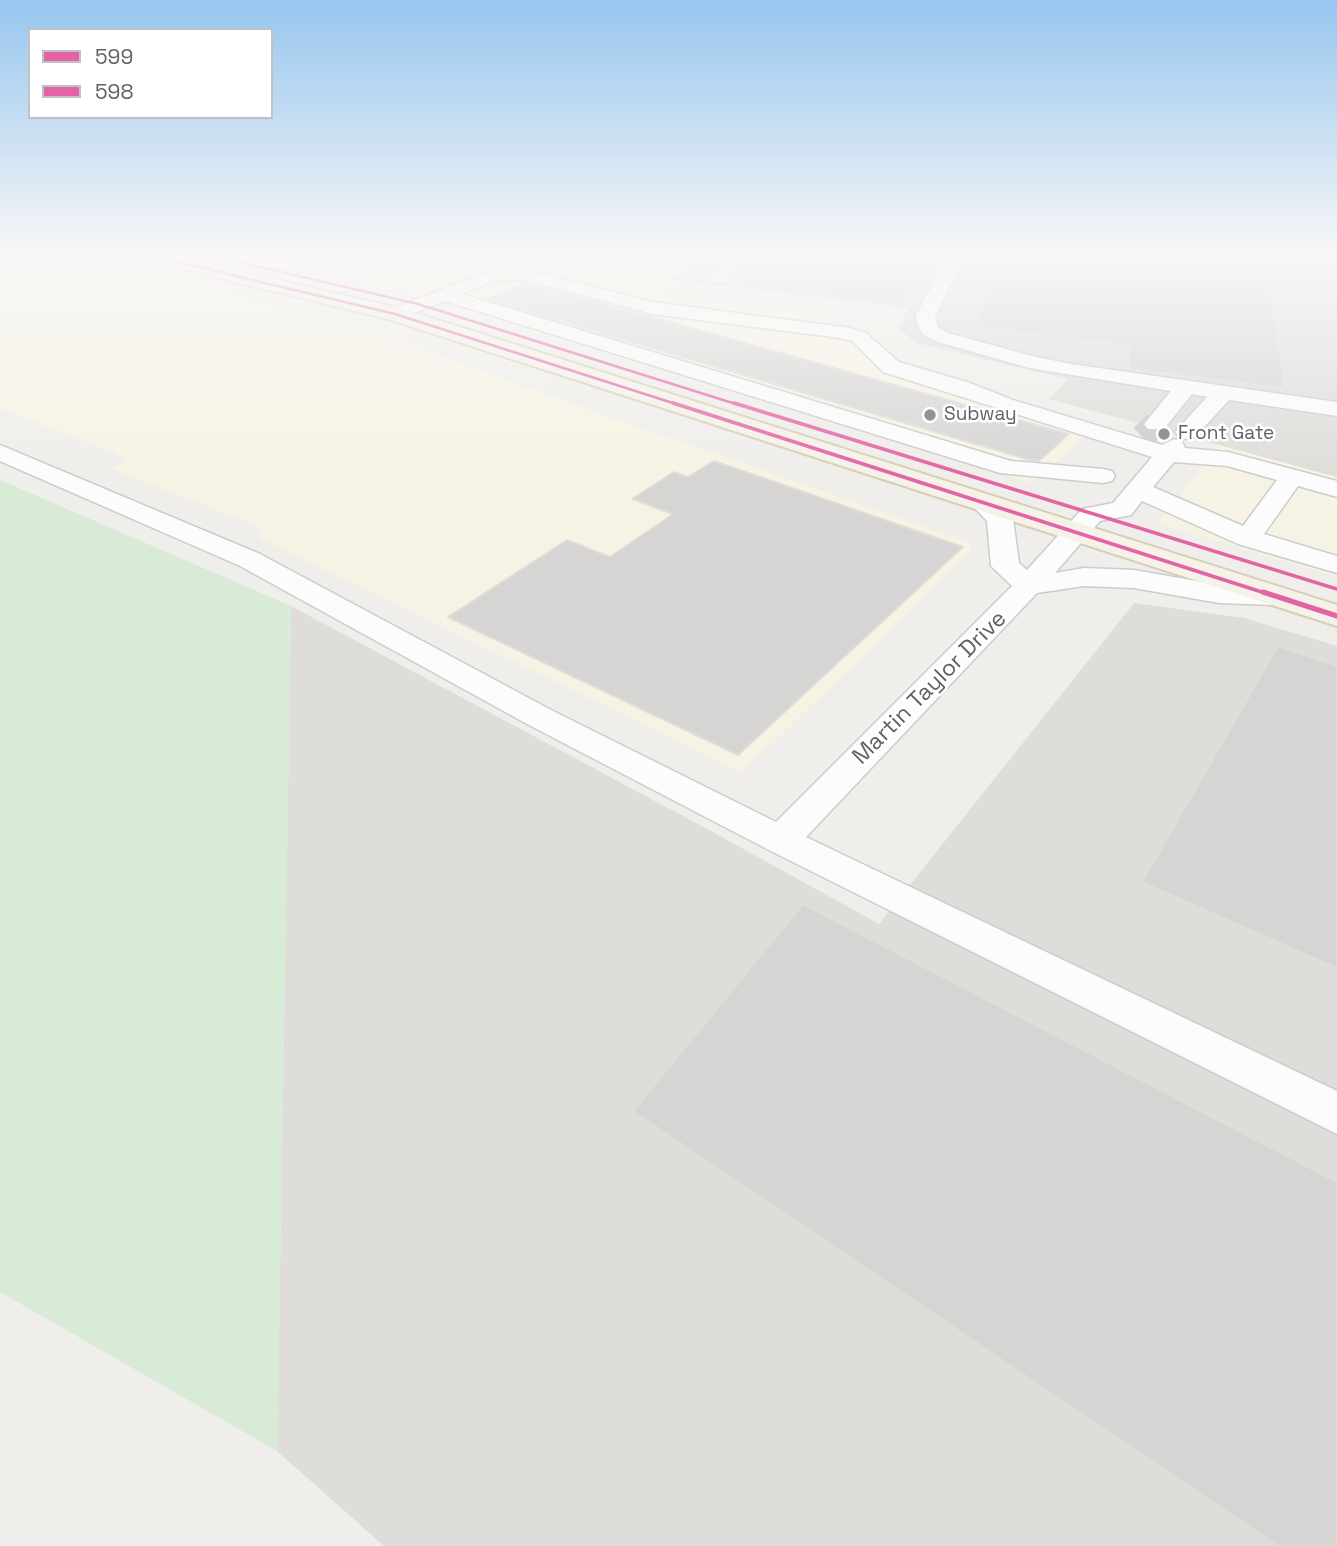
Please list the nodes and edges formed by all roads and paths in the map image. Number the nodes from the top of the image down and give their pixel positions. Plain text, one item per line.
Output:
1 (466, 329) edge
2 (479, 329) edge
3 (545, 329) edge
4 (816, 329) edge
5 (939, 329) edge
6 (1185, 388) junction
7 (1222, 394) junction
8 (1337, 409) edge
9 (1144, 435) junction
10 (1072, 442) junction
11 (1176, 444) junction
12 (907, 448) junction
13 (0, 452) edge
14 (1040, 472) junction
15 (1103, 476) junction
16 (1292, 477) junction
17 (1337, 489) edge
18 (1138, 490) junction
19 (982, 502) junction
20 (1083, 523) junction
21 (1248, 538) junction
22 (1337, 565) edge
23 (1030, 586) junction
24 (1337, 589) edge
25 (1273, 596) junction
26 (1337, 616) edge
27 (780, 840) junction
28 (1337, 1113) edge

1 - 19 main road
2 - 12 main road
3 - 12 street
4 - 10 street
5 - 6 street
6 - 7 street
6 - 9 street
7 - 8 street
7 - 11 street
9 - 10 street
9 - 11 street
9 - 15 street
10 - 14 street
11 - 16 street
11 - 18 street
12 - 14 street
12 - 20 main road
13 - 27 street
14 - 15 street
15 - 20 street
16 - 17 street
16 - 21 street
18 - 20 street
18 - 21 street
19 - 20 main road
19 - 23 street
20 - 23 street, Martin Taylor Drive
20 - 24 main road
20 - 25 main road
21 - 22 street
23 - 25 street
23 - 27 street, Martin Taylor Drive
25 - 26 main road
27 - 28 street

